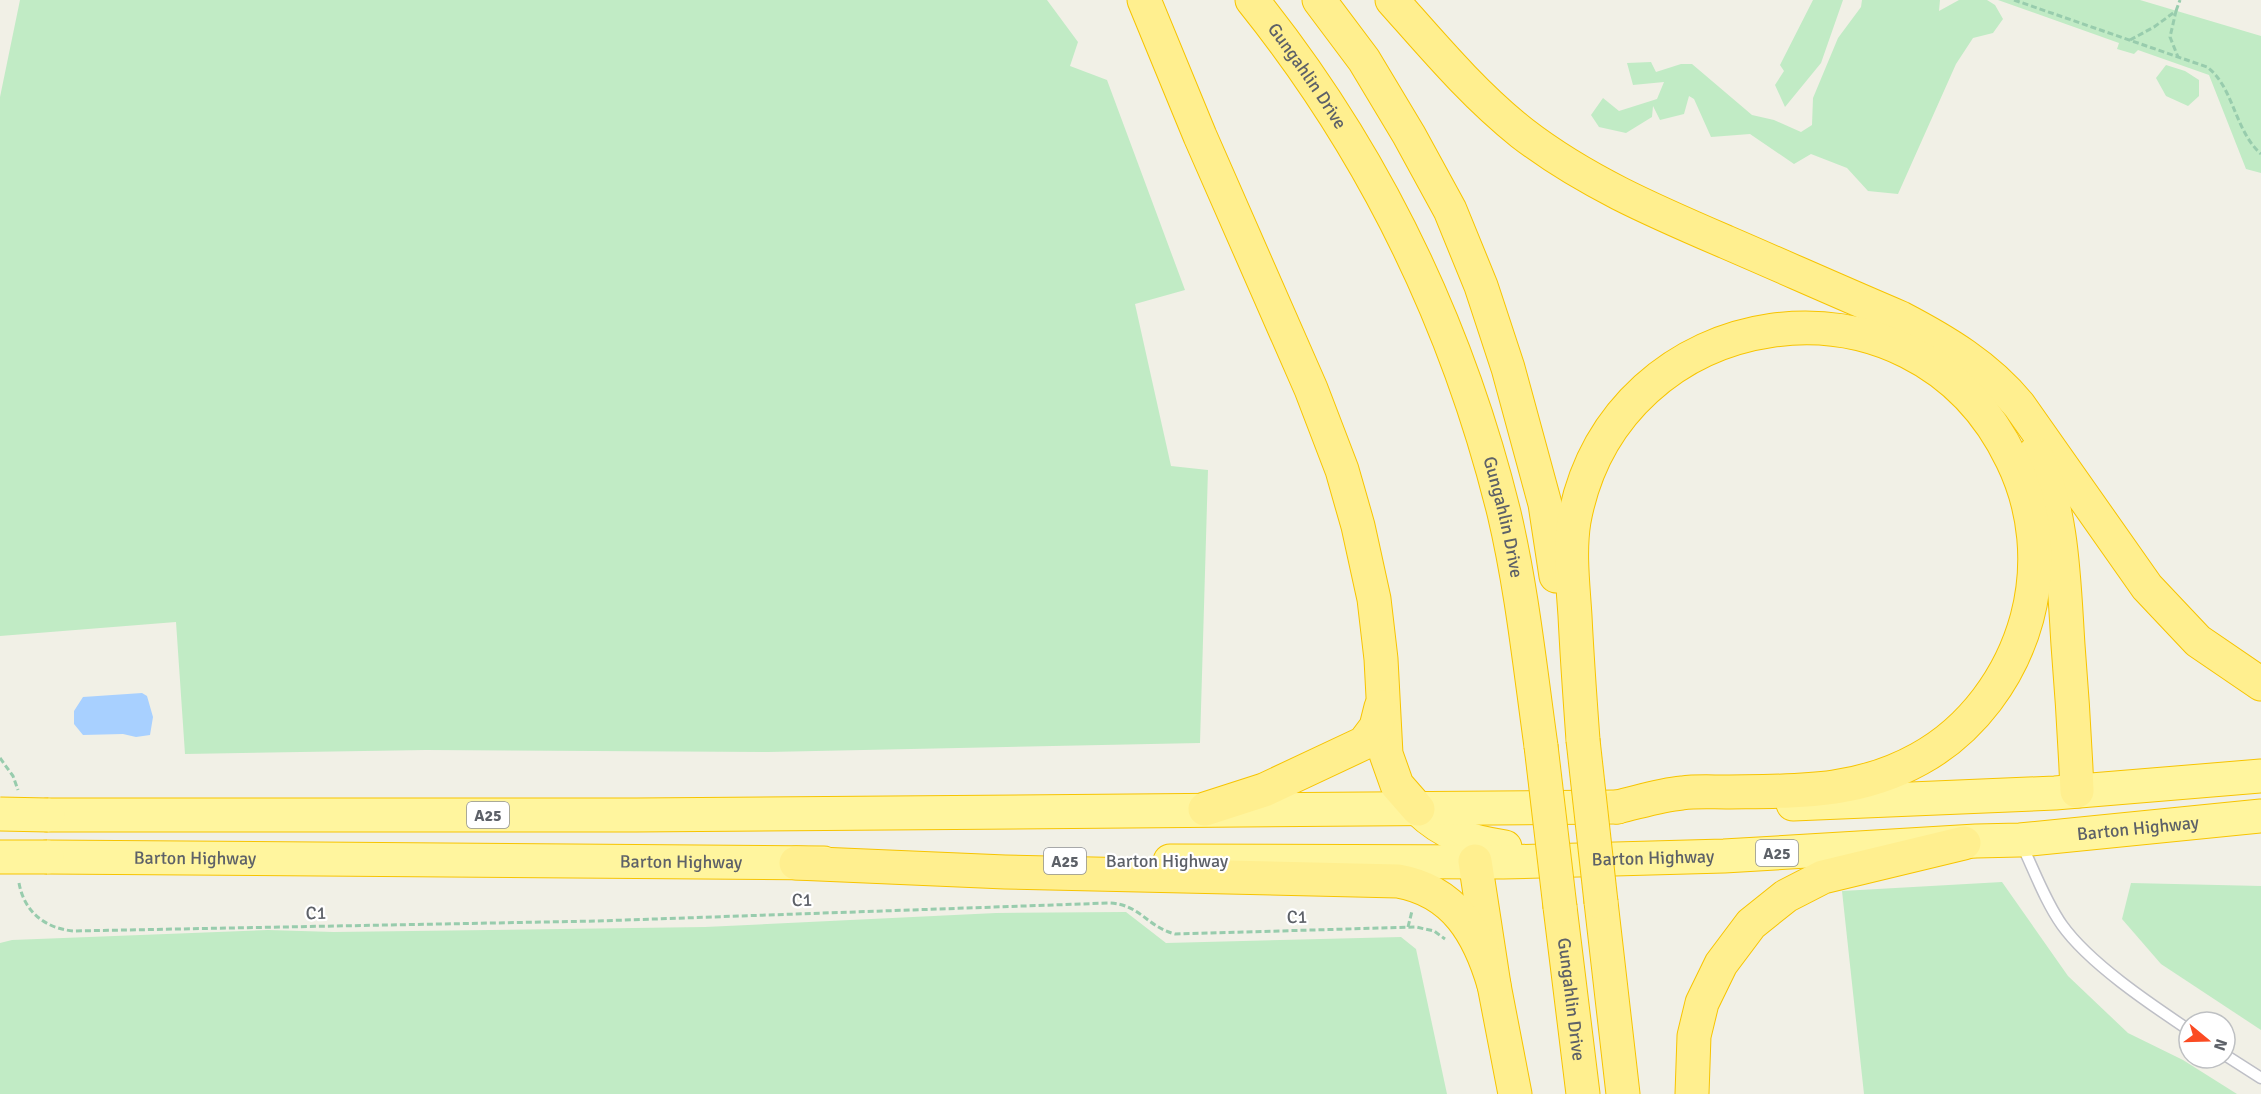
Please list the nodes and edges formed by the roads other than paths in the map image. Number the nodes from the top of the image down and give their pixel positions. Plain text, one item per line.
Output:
1 (1144, 0) edge
2 (1252, 0) edge
3 (1319, 0) edge
4 (1392, 0) edge
5 (1963, 354) junction
6 (2261, 684) edge
7 (1383, 692) junction
8 (1583, 740) junction
9 (2261, 776) edge
10 (2077, 791) junction
11 (10, 805) edge
12 (1517, 807) junction
13 (1617, 807) junction
14 (1205, 809) junction
15 (1418, 809) junction
16 (2261, 816) edge
17 (2027, 839) junction
18 (1964, 843) junction
19 (1476, 852) junction
20 (796, 863) junction
21 (9, 865) edge
22 (1494, 985) junction
23 (2177, 1022) edge
24 (2237, 1063) edge
25 (2261, 1078) edge
26 (1515, 1094) edge
27 (1583, 1094) edge
28 (1623, 1094) edge
29 (1692, 1094) edge

1 - 7 highway
2 - 27 highway, Gungahlin Drive, bridge
3 - 8 highway
4 - 5 highway
5 - 6 highway
5 - 10 highway
7 - 14 highway
7 - 15 highway
8 - 13 highway
8 - 28 highway, bridge
9 - 10 highway, A25
10 - 13 highway, A25
10 - 17 highway
11 - 14 highway, A25, bridge
12 - 13 highway, A25
12 - 15 highway, A25
12 - 19 highway
14 - 15 highway, A25
15 - 19 highway
16 - 17 highway, Barton Highway / A25
17 - 18 highway, Barton Highway / A25
17 - 23 lane
18 - 19 highway, Barton Highway / A25
18 - 29 highway
19 - 20 highway, Barton Highway / A25
19 - 22 highway
20 - 21 highway, Barton Highway / A25, bridge
20 - 22 highway
22 - 26 highway
24 - 25 lane

